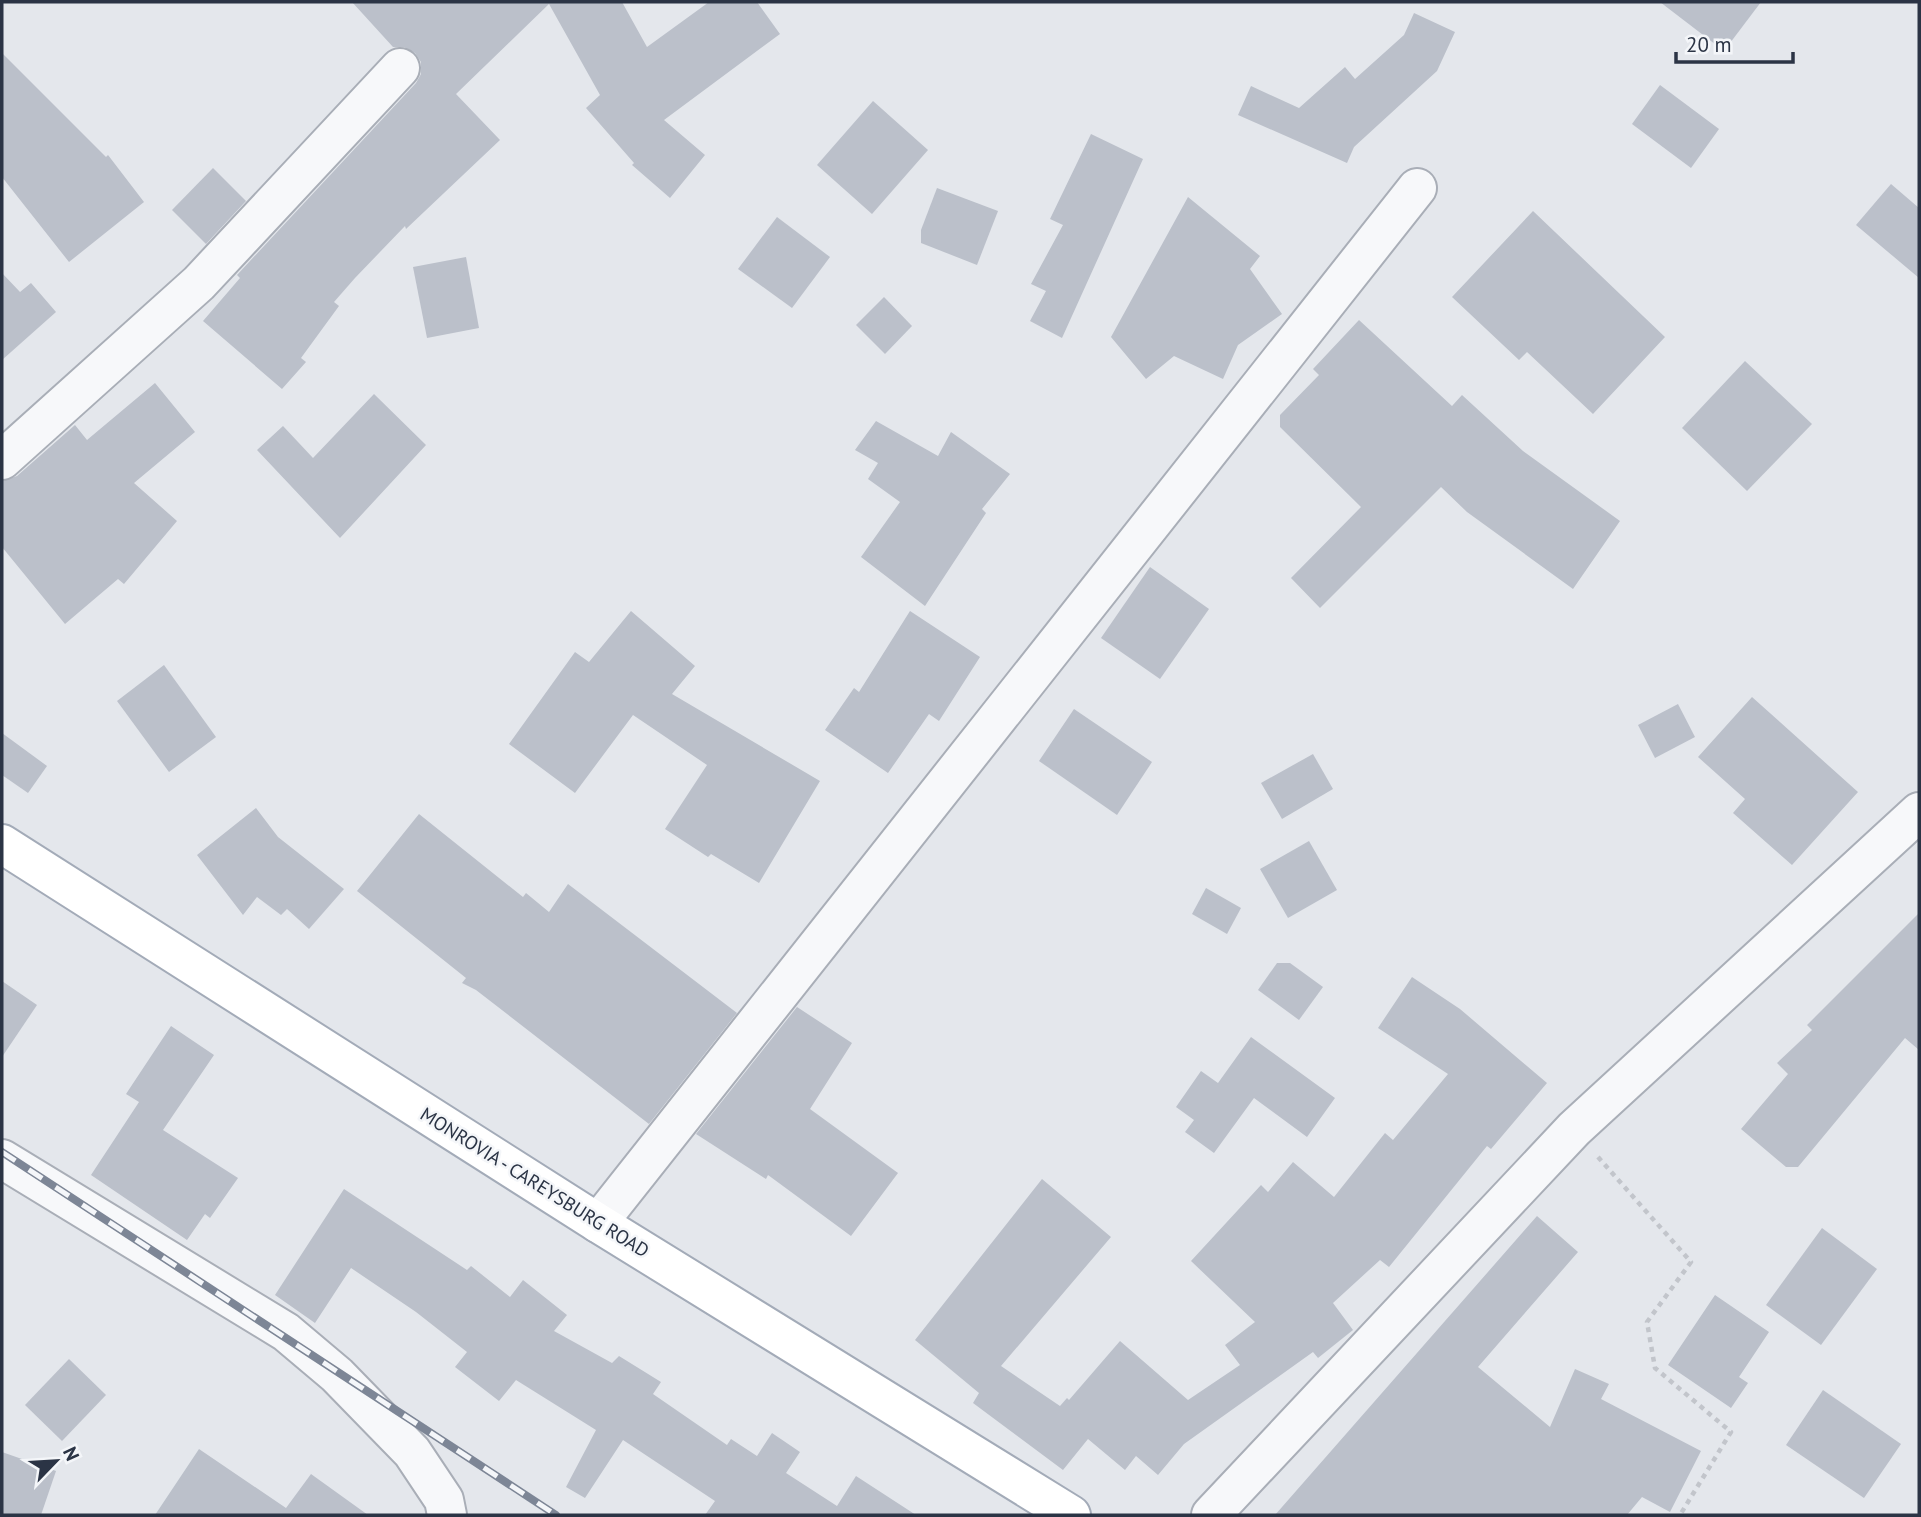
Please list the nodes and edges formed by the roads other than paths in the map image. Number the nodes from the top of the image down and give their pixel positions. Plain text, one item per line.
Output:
1 (400, 68) dead end
2 (1417, 188) dead end
3 (2, 460) edge
4 (1919, 812) edge
5 (2, 844) edge
6 (2, 1158) edge
7 (598, 1223) junction
8 (447, 1515) edge
9 (1071, 1515) edge
10 (1211, 1515) edge

1 - 3 street
2 - 7 street
4 - 10 street
5 - 7 main road, MONROVIA - CAREYSBURG ROAD
6 - 8 street
7 - 9 main road, MONROVIA - CAREYSBURG ROAD

